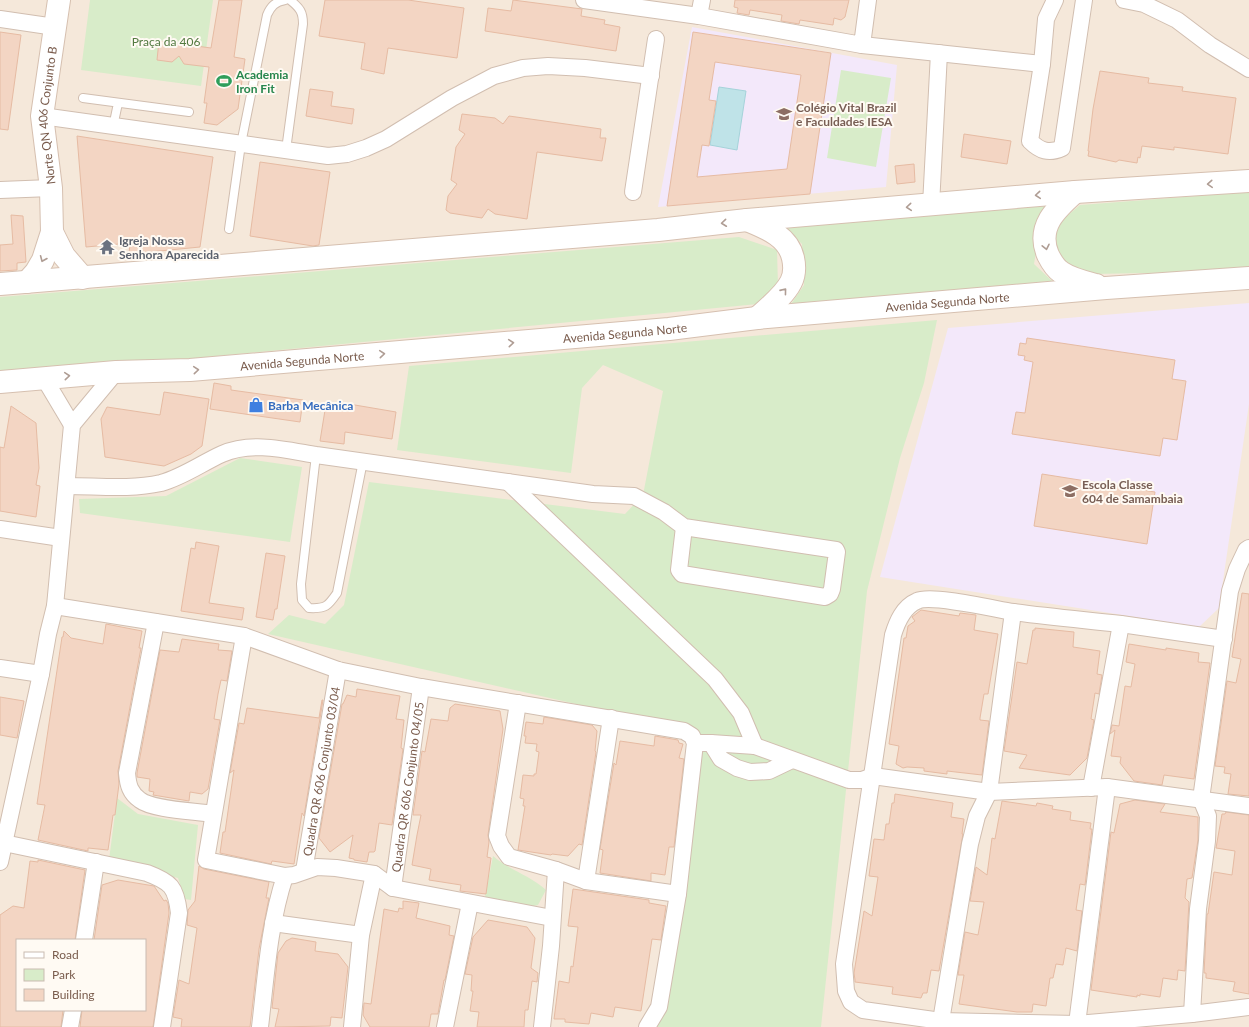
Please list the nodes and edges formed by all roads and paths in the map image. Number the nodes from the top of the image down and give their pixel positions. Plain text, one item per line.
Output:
1 (59, 0) edge
2 (285, 0) edge
3 (290, 0) edge
4 (584, 0) edge
5 (702, 0) edge
6 (868, 0) edge
7 (1055, 0) edge
8 (1084, 0) edge
9 (1124, 0) edge
10 (609, 2) edge
11 (699, 16) junction
12 (0, 19) edge
13 (55, 26) junction
14 (656, 39) dead end
15 (862, 45) junction
16 (939, 53) junction
17 (1042, 64) junction
18 (1249, 69) edge
19 (651, 76) junction
20 (84, 98) dead end
21 (118, 103) junction
22 (189, 112) dead end
23 (42, 116) junction
24 (113, 127) junction
25 (241, 144) junction
26 (286, 150) junction
27 (1249, 181) edge
28 (50, 188) junction
29 (0, 190) edge
30 (633, 192) dead end
31 (1075, 192) junction
32 (931, 205) junction
33 (747, 220) junction
34 (229, 229) dead end
35 (52, 232) junction
36 (83, 278) junction
37 (1249, 278) edge
38 (27, 282) junction
39 (0, 284) edge
40 (1106, 288) junction
41 (757, 318) junction
42 (116, 372) junction
43 (44, 378) junction
44 (0, 382) edge
45 (72, 425) junction
46 (316, 455) junction
47 (363, 461) junction
48 (508, 482) junction
49 (67, 486) junction
50 (684, 527) junction
51 (0, 529) edge
52 (61, 538) junction
53 (1249, 548) edge
54 (55, 606) junction
55 (1014, 612) junction
56 (156, 622) junction
57 (1121, 624) junction
58 (244, 636) junction
59 (1224, 639) junction
60 (0, 668) edge
61 (338, 670) junction
62 (41, 674) junction
63 (421, 687) junction
64 (518, 703) junction
65 (611, 718) junction
66 (703, 743) junction
67 (755, 746) junction
68 (792, 760) junction
69 (873, 776) junction
70 (1091, 788) junction
71 (1107, 788) junction
72 (989, 792) junction
73 (1201, 799) junction
74 (1249, 806) edge
75 (213, 814) junction
76 (4, 843) junction
77 (0, 862) edge
78 (96, 862) junction
79 (556, 870) junction
80 (304, 872) junction
81 (374, 874) junction
82 (285, 876) junction
83 (586, 881) junction
84 (393, 888) junction
85 (678, 894) junction
86 (470, 903) junction
87 (552, 918) junction
88 (273, 923) junction
89 (361, 935) junction
90 (84, 939) edge
91 (1249, 1007) edge
92 (73, 1011) edge
93 (1192, 1014) junction
94 (941, 1021) junction
95 (1077, 1024) junction
96 (70, 1027) edge
97 (162, 1027) edge
98 (260, 1027) edge
99 (352, 1027) edge
100 (445, 1027) edge
101 (542, 1027) edge
102 (647, 1027) edge

1 - 13 main road, Norte QN 406 Conjunto B
2 - 25 lane
3 - 26 lane
4 - 10 street
5 - 11 street
6 - 15 street
7 - 17 street
8 - 17 street
9 - 18 street
10 - 11 street
11 - 15 street
12 - 13 street
13 - 23 main road, Norte QN 406 Conjunto B
14 - 19 street
15 - 16 street
16 - 17 street
16 - 32 street
19 - 26 street
19 - 30 street
20 - 21 lane
21 - 22 lane
21 - 24 lane
23 - 24 street
23 - 28 main road, Norte QN 406 Conjunto B
24 - 25 street
25 - 26 street
25 - 34 lane
27 -> 31 main road
28 - 29 street
28 - 35 main road, Norte QN 406 Conjunto B
31 -> 32 main road
31 -> 40 main road
32 -> 33 main road
33 -> 36 main road
41 -> 33 main road
35 - 36 main road, Norte QN 406 Conjunto B
35 -> 38 main road, Norte QN 406 Conjunto B
36 - 38 main road
37 - 40 main road, Avenida Segunda Norte
38 - 39 main road
40 - 41 main road, Avenida Segunda Norte
42 -> 41 main road, Avenida Segunda Norte
43 -> 42 main road, Avenida Segunda Norte
42 - 45 street
43 - 44 main road, Avenida Segunda Norte
43 - 45 street
45 - 49 street
46 - 47 street
46 - 47 lane
46 - 49 street
47 - 48 street
48 - 50 street
48 - 67 street
49 - 52 street
50 - 50 street
51 - 52 street
52 - 54 street
53 - 59 street
54 - 56 street
54 - 62 street
55 - 57 street
55 - 69 street
55 - 72 street
56 - 58 street
56 - 75 street
57 - 59 street
57 - 70 street
58 - 61 street
58 - 75 street
59 - 73 street
60 - 62 street
61 - 63 street
61 - 80 street, Quadra QR 606 Conjunto 03/04
62 - 76 street
63 - 64 street
63 - 84 street, Quadra QR 606 Conjunto 04/05
64 - 65 street
64 - 79 street
65 - 66 street
65 - 83 street
66 - 67 street
66 - 68 street
66 - 85 street
67 - 68 street
68 - 69 street
69 - 72 street
69 - 94 street
70 - 71 street
70 - 72 street
71 - 73 street
71 - 95 street
72 - 94 street
73 - 74 street
73 - 93 street
75 - 82 street
76 - 77 street
76 - 78 street
78 - 90 street
78 - 97 street
79 - 83 street
79 - 87 street
80 - 81 street
80 - 82 street
81 - 84 street
81 - 89 street
82 - 88 street
83 - 85 street
84 - 86 street
85 - 102 street
86 - 87 street
86 - 100 street
87 - 101 street
88 - 89 street
88 - 98 street
89 - 99 street
91 - 93 street
92 - 96 street
93 - 95 street
94 - 95 street

